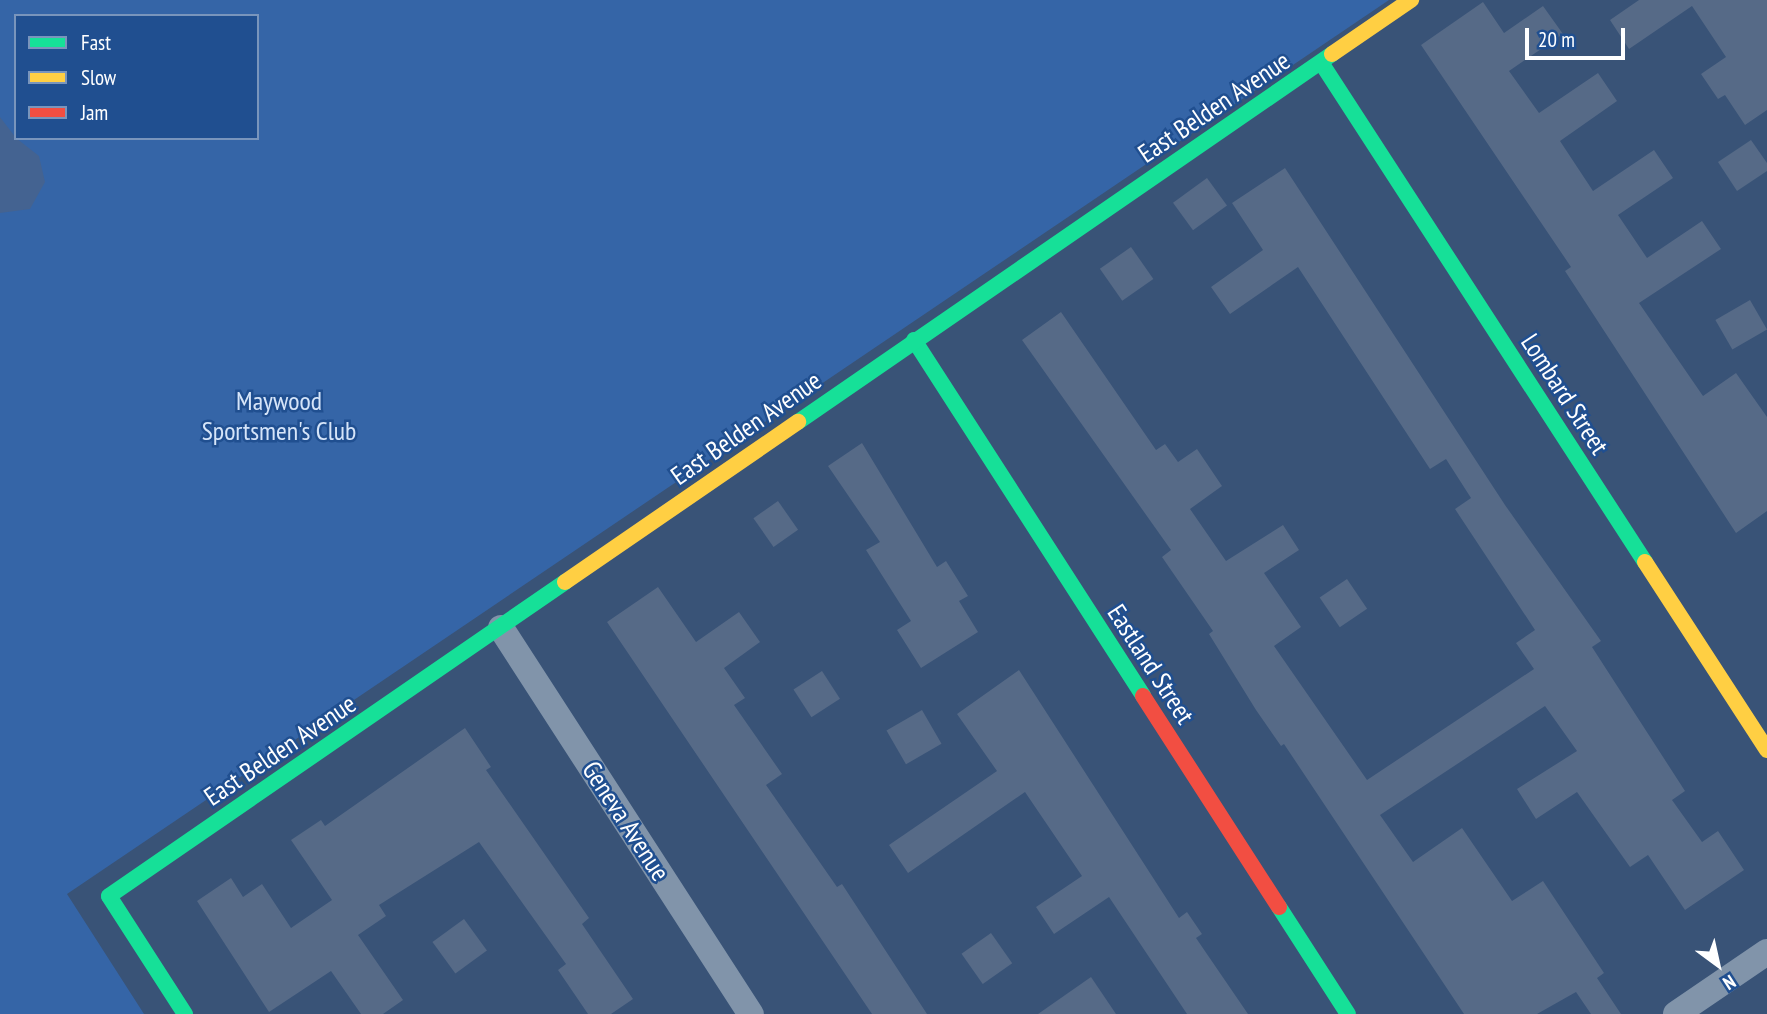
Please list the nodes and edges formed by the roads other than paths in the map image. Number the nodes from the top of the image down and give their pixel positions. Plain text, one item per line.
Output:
1 (1410, 0) edge
2 (1322, 64) junction
3 (914, 340) junction
4 (501, 628) junction
5 (1767, 750) edge
6 (1767, 952) edge
7 (186, 1014) edge
8 (751, 1014) edge
9 (1348, 1014) edge
10 (1676, 1014) edge

1 - 2 street, East Belden Avenue
2 - 3 street, East Belden Avenue
2 - 5 street, Lombard Street
3 - 4 street, East Belden Avenue
3 - 9 street, Eastland Street
4 - 7 street, East Belden Avenue
4 - 8 street, Geneva Avenue
6 - 10 street

